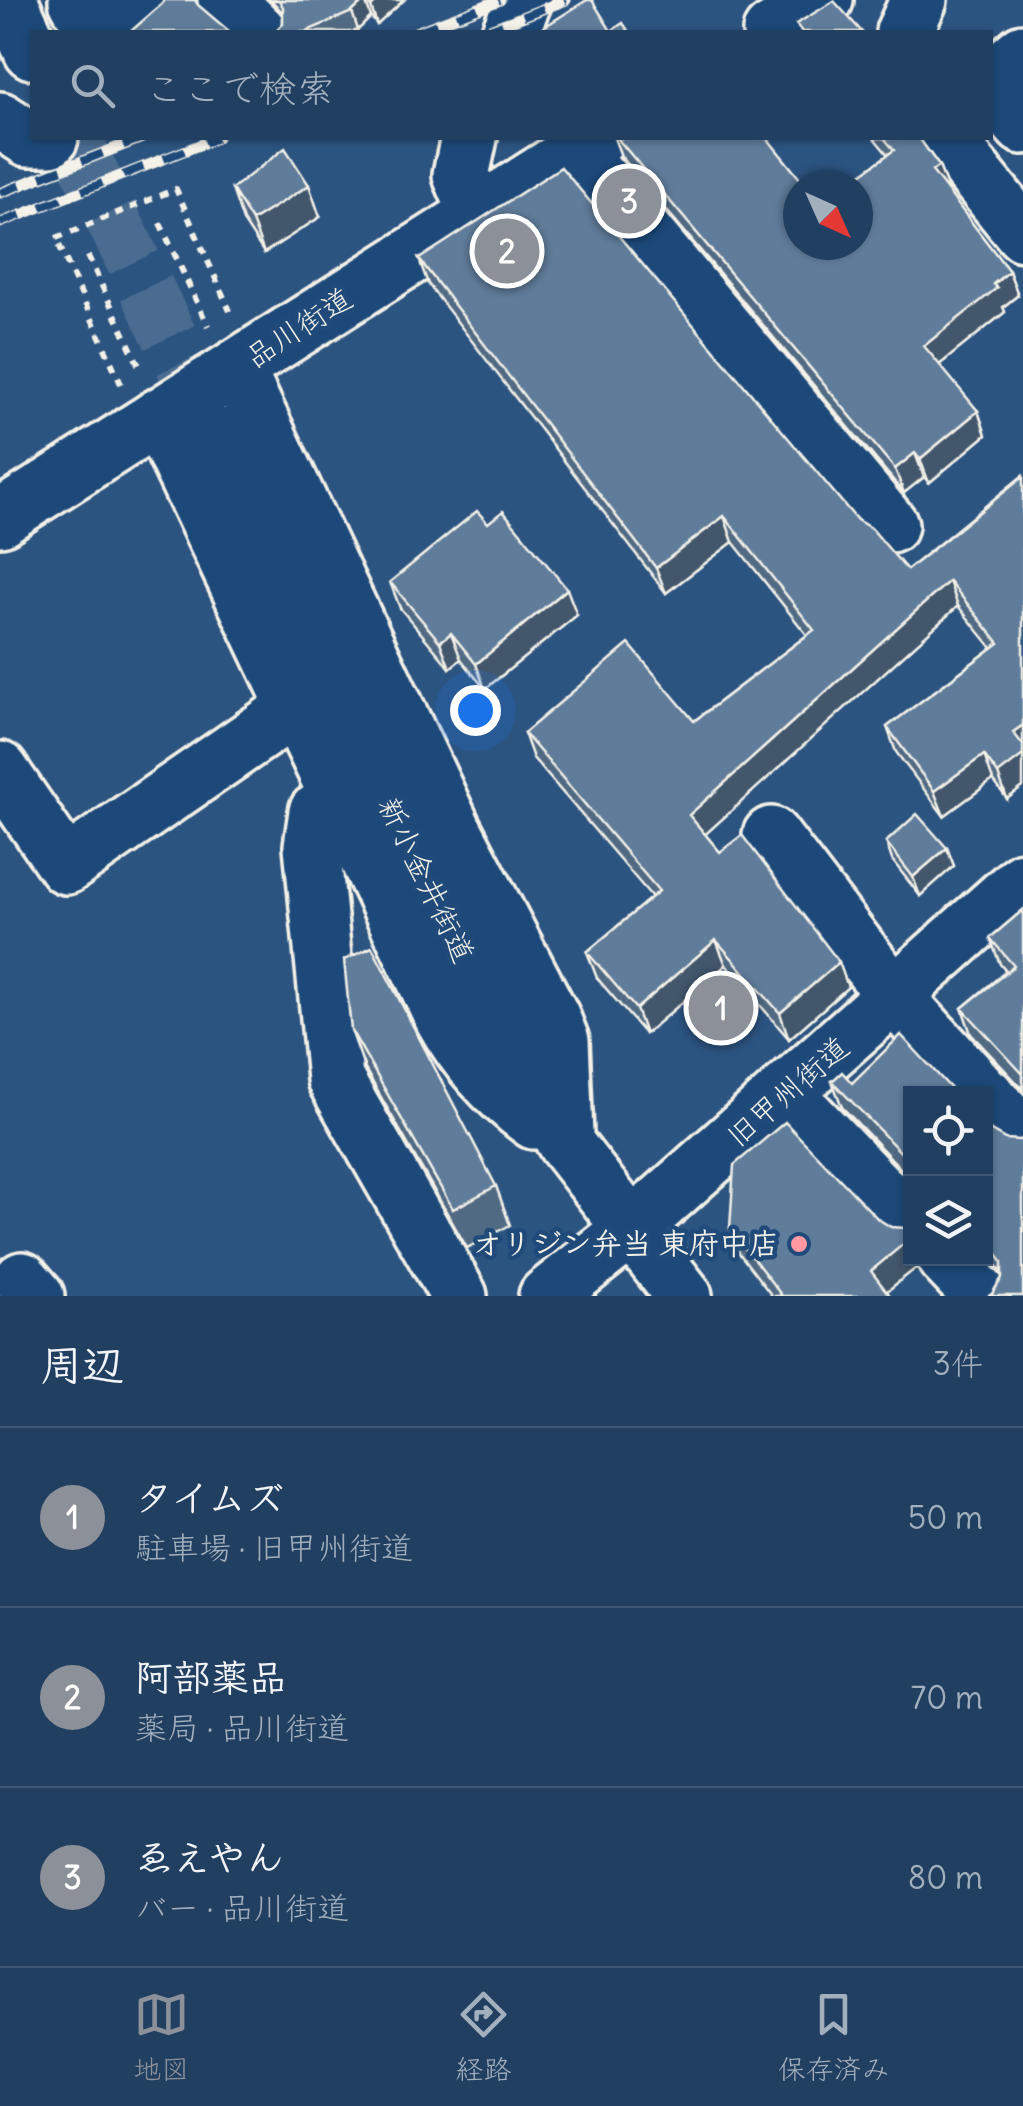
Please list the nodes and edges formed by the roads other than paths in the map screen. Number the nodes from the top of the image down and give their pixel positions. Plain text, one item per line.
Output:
1 (9, 0) edge
2 (77, 0) edge
3 (146, 0) edge
4 (226, 0) edge
5 (292, 0) edge
6 (524, 0) edge
7 (825, 0) edge
8 (918, 0) edge
9 (94, 30) edge
10 (115, 30) edge
11 (258, 30) edge
12 (262, 30) edge
13 (511, 30) edge
14 (773, 30) edge
15 (905, 30) edge
16 (30, 47) edge
17 (1023, 52) edge
18 (993, 78) edge
19 (993, 91) edge
20 (0, 120) edge
21 (1023, 126) edge
22 (30, 138) edge
23 (469, 140) edge
24 (948, 140) edge
25 (587, 144) edge
26 (1015, 206) edge
27 (478, 214) junction
28 (233, 353) junction
29 (147, 407) junction
30 (217, 435) tunnel mouth
31 (0, 518) edge
32 (890, 525) dead end
33 (294, 708) junction
34 (0, 770) edge
35 (337, 801) junction
36 (771, 835) dead end
37 (1023, 880) edge
38 (895, 997) junction
39 (978, 1086) edge
40 (786, 1094) junction
41 (993, 1103) edge
42 (1023, 1136) edge
43 (565, 1143) junction
44 (903, 1216) edge
45 (629, 1231) junction
46 (953, 1266) edge
47 (459, 1296) edge
48 (548, 1296) edge
49 (684, 1296) edge
50 (981, 1296) edge

1 - 16 main road
2 - 9 main road
3 - 10 main road
4 - 11 main road
5 - 12 main road
6 - 13 main road
7 - 14 main road
8 - 15 main road
17 - 18 main road
19 - 21 main road
20 - 22 main road
23 - 27 main road
24 - 26 main road
25 - 27 main road, 品川街道
25 - 32 main road
27 - 28 main road, 品川街道
28 - 29 main road, 品川街道
28 - 43 main road
29 - 31 main road, 品川街道
29 - 33 main road
30 - 43 main road, 新小金井街道
33 - 34 main road
33 - 35 main road
35 - 43 main road
35 - 47 main road
36 - 38 main road
37 - 38 main road, 旧甲州街道
38 - 39 main road
38 - 40 main road, 旧甲州街道
40 - 44 main road
40 - 45 main road, 旧甲州街道
41 - 42 main road
43 - 45 main road, 新小金井街道
45 - 48 main road, 旧甲州街道
45 - 49 main road, 新小金井街道
46 - 50 main road

